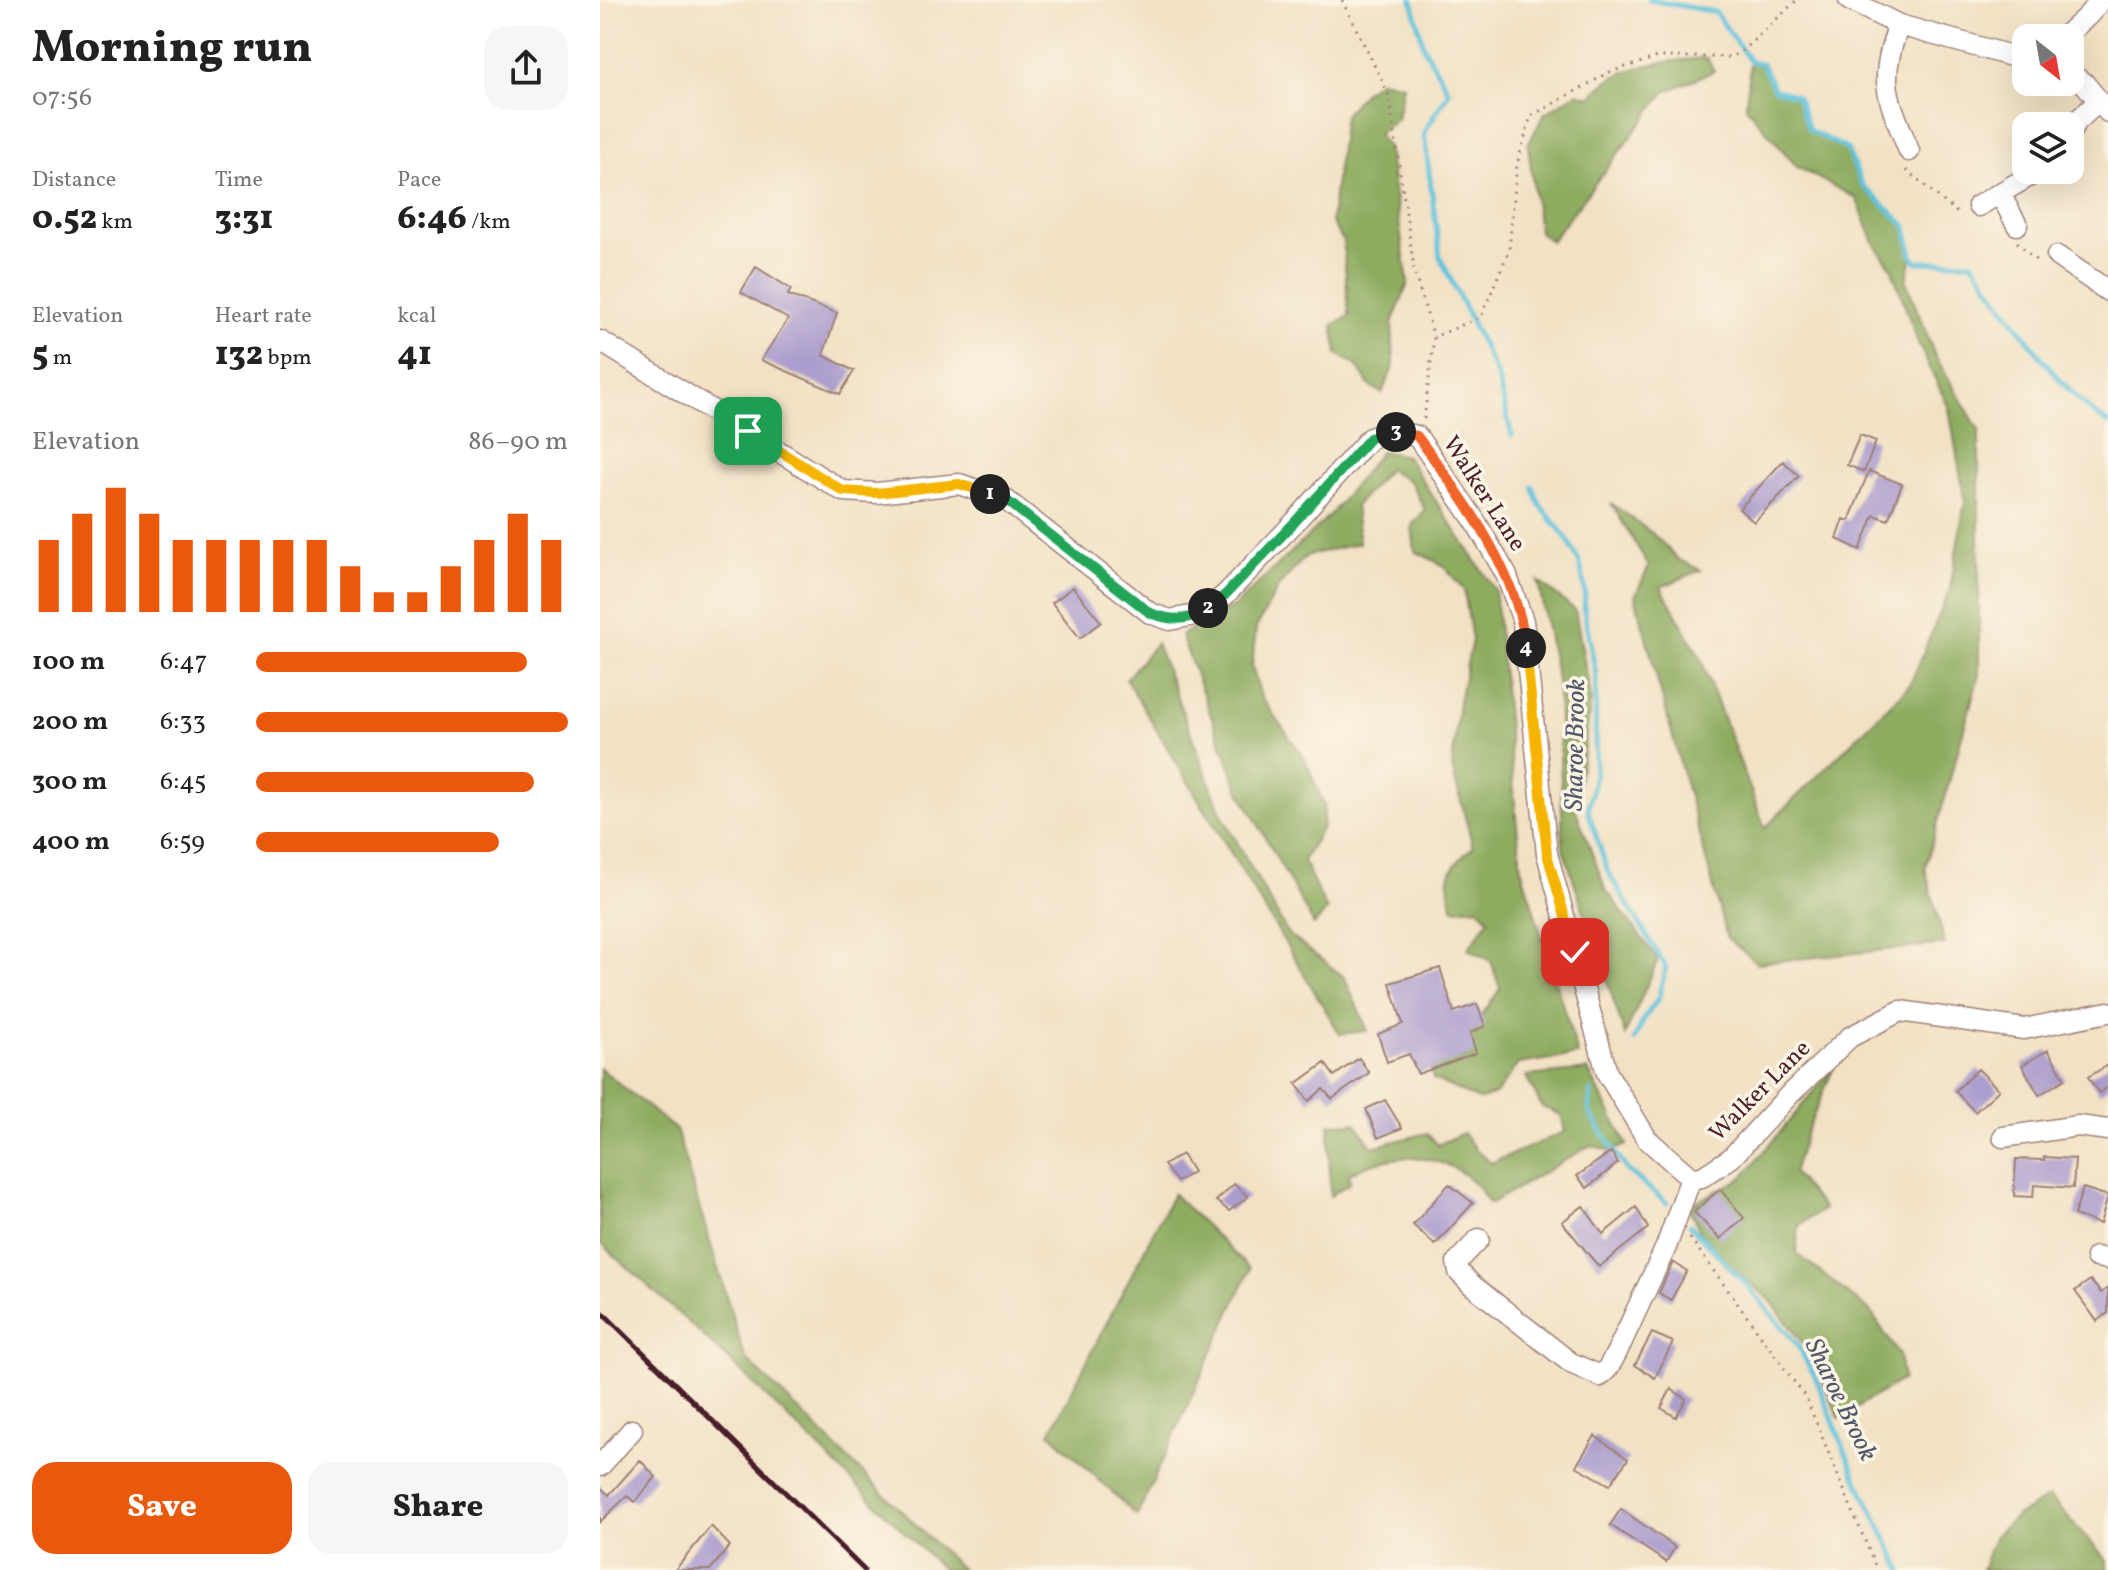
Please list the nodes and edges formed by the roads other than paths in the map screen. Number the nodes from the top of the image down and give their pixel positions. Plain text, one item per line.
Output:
1 (2099, 0) edge
2 (1861, 3) edge
3 (2075, 24) edge
4 (1899, 25) junction
5 (2012, 56) edge
6 (2084, 83) edge
7 (2103, 106) edge
8 (2084, 117) edge
9 (1909, 151) dead end
10 (2017, 184) edge
11 (2000, 194) junction
12 (1978, 206) dead end
13 (2017, 225) dead end
14 (2057, 256) dead end
15 (2108, 291) edge
16 (600, 341) edge
17 (2108, 1012) edge
18 (2108, 1130) edge
19 (2003, 1137) dead end
20 (1691, 1178) junction
21 (1479, 1239) dead end
22 (632, 1430) dead end
23 (600, 1466) edge

1 - 3 street
2 - 4 street
4 - 5 street
4 - 9 street
6 - 7 street
7 - 8 street
10 - 11 street
11 - 12 street
11 - 13 street
14 - 15 street
16 - 20 street, Walker Lane
17 - 20 street, Walker Lane
18 - 19 street
20 - 21 street
22 - 23 street

